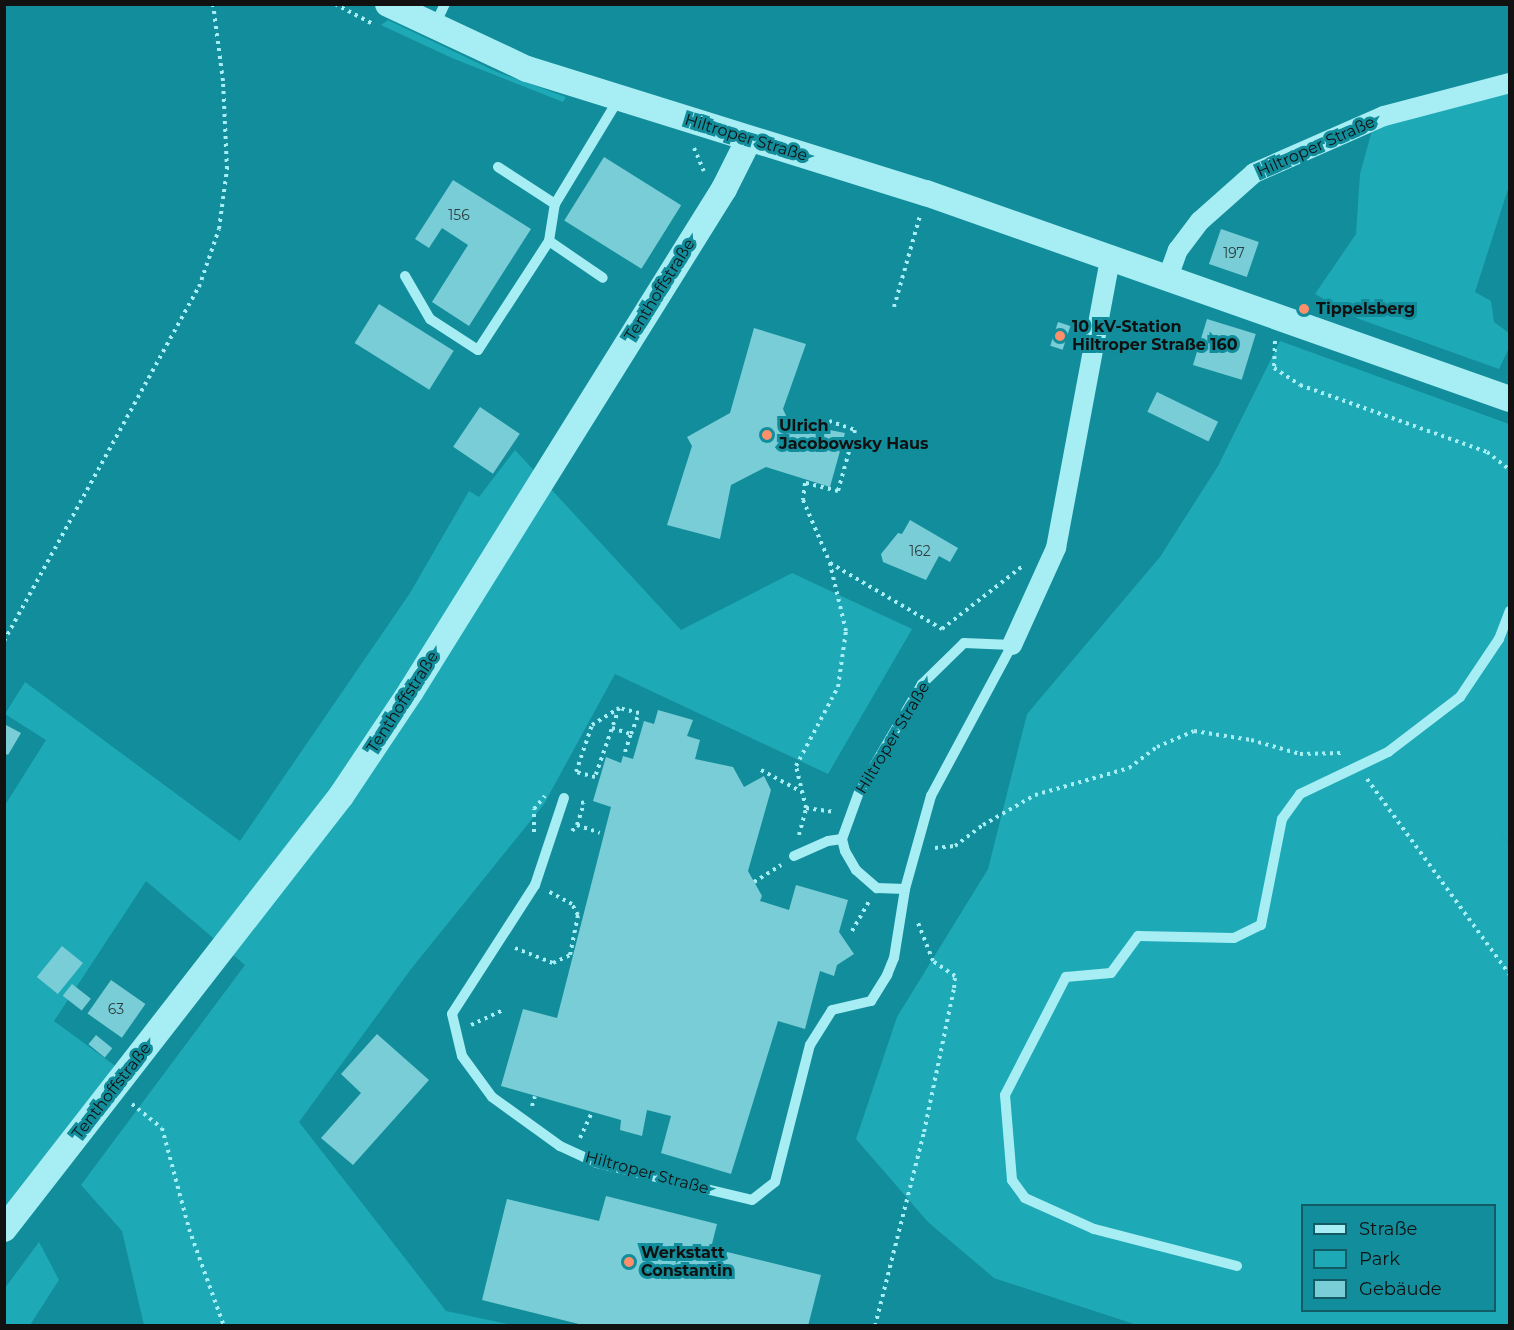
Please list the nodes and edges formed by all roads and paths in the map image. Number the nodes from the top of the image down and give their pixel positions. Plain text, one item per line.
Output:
1 (213, 4) edge
2 (388, 4) edge
3 (445, 4) edge
4 (433, 28) junction
5 (1509, 83) edge
6 (618, 100) junction
7 (749, 139) junction
8 (498, 167) dead end
9 (926, 193) junction
10 (555, 204) junction
11 (549, 241) junction
12 (1110, 259) junction
13 (405, 276) dead end
14 (603, 278) dead end
15 (1168, 278) junction
16 (894, 307) dead end
17 (1281, 317) junction
18 (1509, 399) edge
19 (829, 421) dead end
20 (1509, 470) edge
21 (1056, 548) junction
22 (830, 563) junction
23 (1509, 611) edge
24 (4, 641) edge
25 (1012, 645) junction
26 (619, 708) junction
27 (612, 728) junction
28 (631, 734) junction
29 (625, 752) dead end
30 (1388, 752) junction
31 (1360, 768) junction
32 (761, 770) dead end
33 (802, 792) junction
34 (564, 798) dead end
35 (851, 814) junction
36 (577, 825) dead end
37 (600, 833) dead end
38 (842, 839) junction
39 (916, 850) junction
40 (794, 856) dead end
41 (535, 885) junction
42 (877, 888) junction
43 (905, 889) junction
44 (510, 924) junction
45 (852, 931) dead end
46 (1509, 975) edge
47 (503, 1010) dead end
48 (456, 1032) junction
49 (136, 1107) dead end
50 (592, 1112) dead end
51 (574, 1152) junction
52 (4, 1229) edge
53 (1237, 1266) dead end
54 (224, 1326) edge
55 (875, 1326) edge

1 - 24 path
2 - 4 street, Hiltroper Straße
3 - 4 lane
4 - 6 street, Hiltroper Straße
5 - 15 street, Hiltroper Straße
6 - 7 street, Hiltroper Straße
6 - 10 lane
7 - 9 street, Hiltroper Straße
7 - 52 street, Tenthoffstraße
8 - 10 lane
9 - 12 street, Hiltroper Straße
9 - 16 path
10 - 11 lane
11 - 13 lane
11 - 14 lane
12 - 15 street, Hiltroper Straße
12 - 21 street, Hiltroper Straße
15 - 17 street, Hiltroper Straße
17 - 18 street, Hiltroper Straße
17 - 20 path
19 - 22 path
21 - 22 path
21 - 25 street, Hiltroper Straße
22 - 33 path
23 - 30 lane
25 - 35 lane, Hiltroper Straße
25 - 39 lane, Hiltroper Straße
26 - 27 path
26 - 27 path
26 - 28 path
27 - 28 path
28 - 29 path
30 - 31 lane
30 - 39 path
31 - 46 path
31 - 53 lane
32 - 33 path
33 - 35 path
34 - 41 lane, Hiltroper Straße
35 - 38 lane, Hiltroper Straße
36 - 37 path
38 - 40 lane
38 - 42 lane
39 - 43 lane, Hiltroper Straße
41 - 44 lane, Hiltroper Straße
41 - 44 path
42 - 43 lane
42 - 45 path
43 - 51 lane, Hiltroper Straße
43 - 55 path
44 - 48 lane, Hiltroper Straße
47 - 48 path
48 - 51 lane, Hiltroper Straße
49 - 54 path
50 - 51 path

